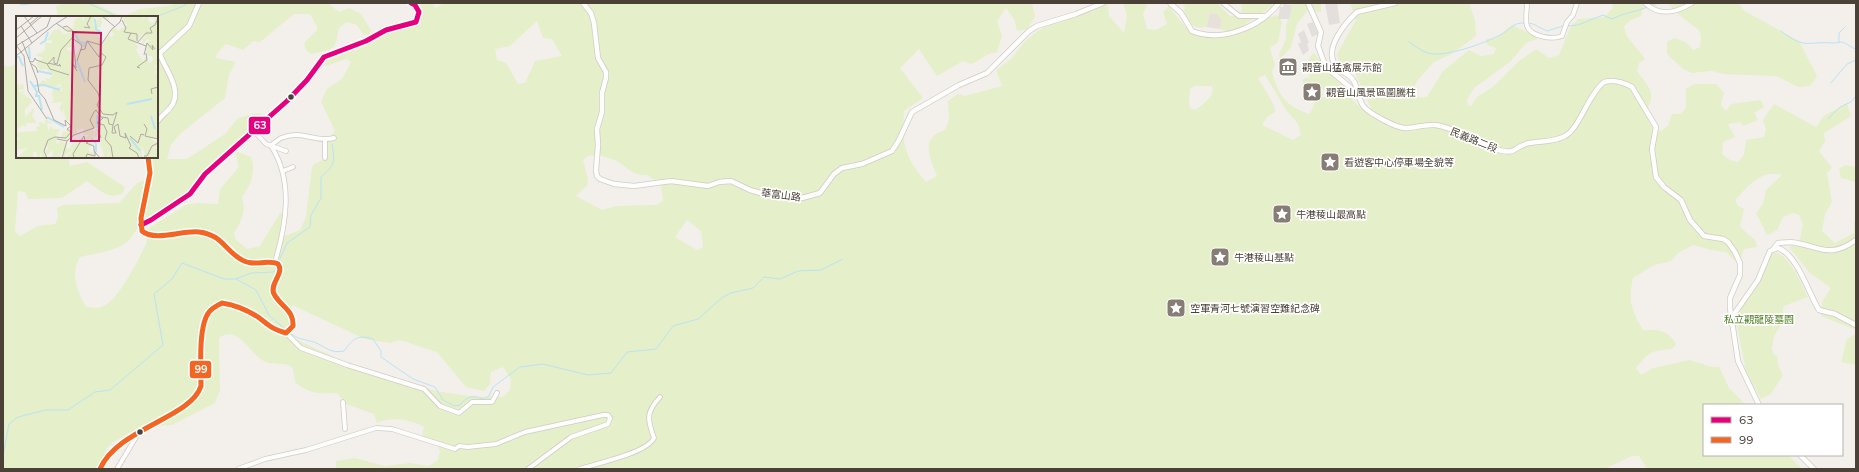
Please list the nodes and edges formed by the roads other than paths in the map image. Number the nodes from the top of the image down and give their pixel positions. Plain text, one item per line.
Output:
1 (199, 3) edge
2 (411, 3) edge
3 (583, 3) edge
4 (1103, 3) edge
5 (1170, 3) edge
6 (1223, 3) edge
7 (1279, 3) edge
8 (1308, 3) edge
9 (1395, 3) edge
10 (1527, 3) edge
11 (1577, 3) edge
12 (1692, 3) edge
13 (1646, 4) edge
14 (1264, 16) junction
15 (1357, 93) junction
16 (158, 121) edge
17 (253, 130) junction
18 (334, 138) dead end
19 (325, 140) junction
20 (271, 146) junction
21 (286, 151) dead end
22 (148, 158) edge
23 (325, 158) dead end
24 (293, 167) dead end
25 (283, 172) junction
26 (141, 225) junction
27 (1856, 240) edge
28 (1774, 248) junction
29 (276, 263) junction
30 (1732, 317) junction
31 (1856, 325) edge
32 (286, 333) junction
33 (497, 393) dead end
34 (660, 397) dead end
35 (343, 402) dead end
36 (1759, 404) edge
37 (345, 429) dead end
38 (139, 432) junction
39 (1801, 456) edge
40 (100, 469) edge
41 (117, 469) edge
42 (238, 469) edge
43 (528, 469) edge
44 (579, 469) edge
45 (1814, 469) edge

1 - 16 street
2 - 17 street
3 - 4 street, 華富山路
5 - 14 street
6 - 14 street
7 - 14 street
8 - 15 street
9 - 15 street, 民義路二段
10 - 11 street
12 - 13 street
15 - 30 street, 民義路二段
17 - 20 street
17 - 26 street
18 - 19 street
19 - 20 street
19 - 23 street
20 - 21 street
20 - 25 street
22 - 26 street
24 - 25 street
25 - 29 street
26 - 29 street
27 - 28 street
28 - 30 street
28 - 31 street
29 - 32 street
30 - 36 street, 民義路二段
32 - 33 street
32 - 38 street
34 - 44 street
35 - 37 street
38 - 40 street
38 - 41 street
39 - 45 street
42 - 43 street

